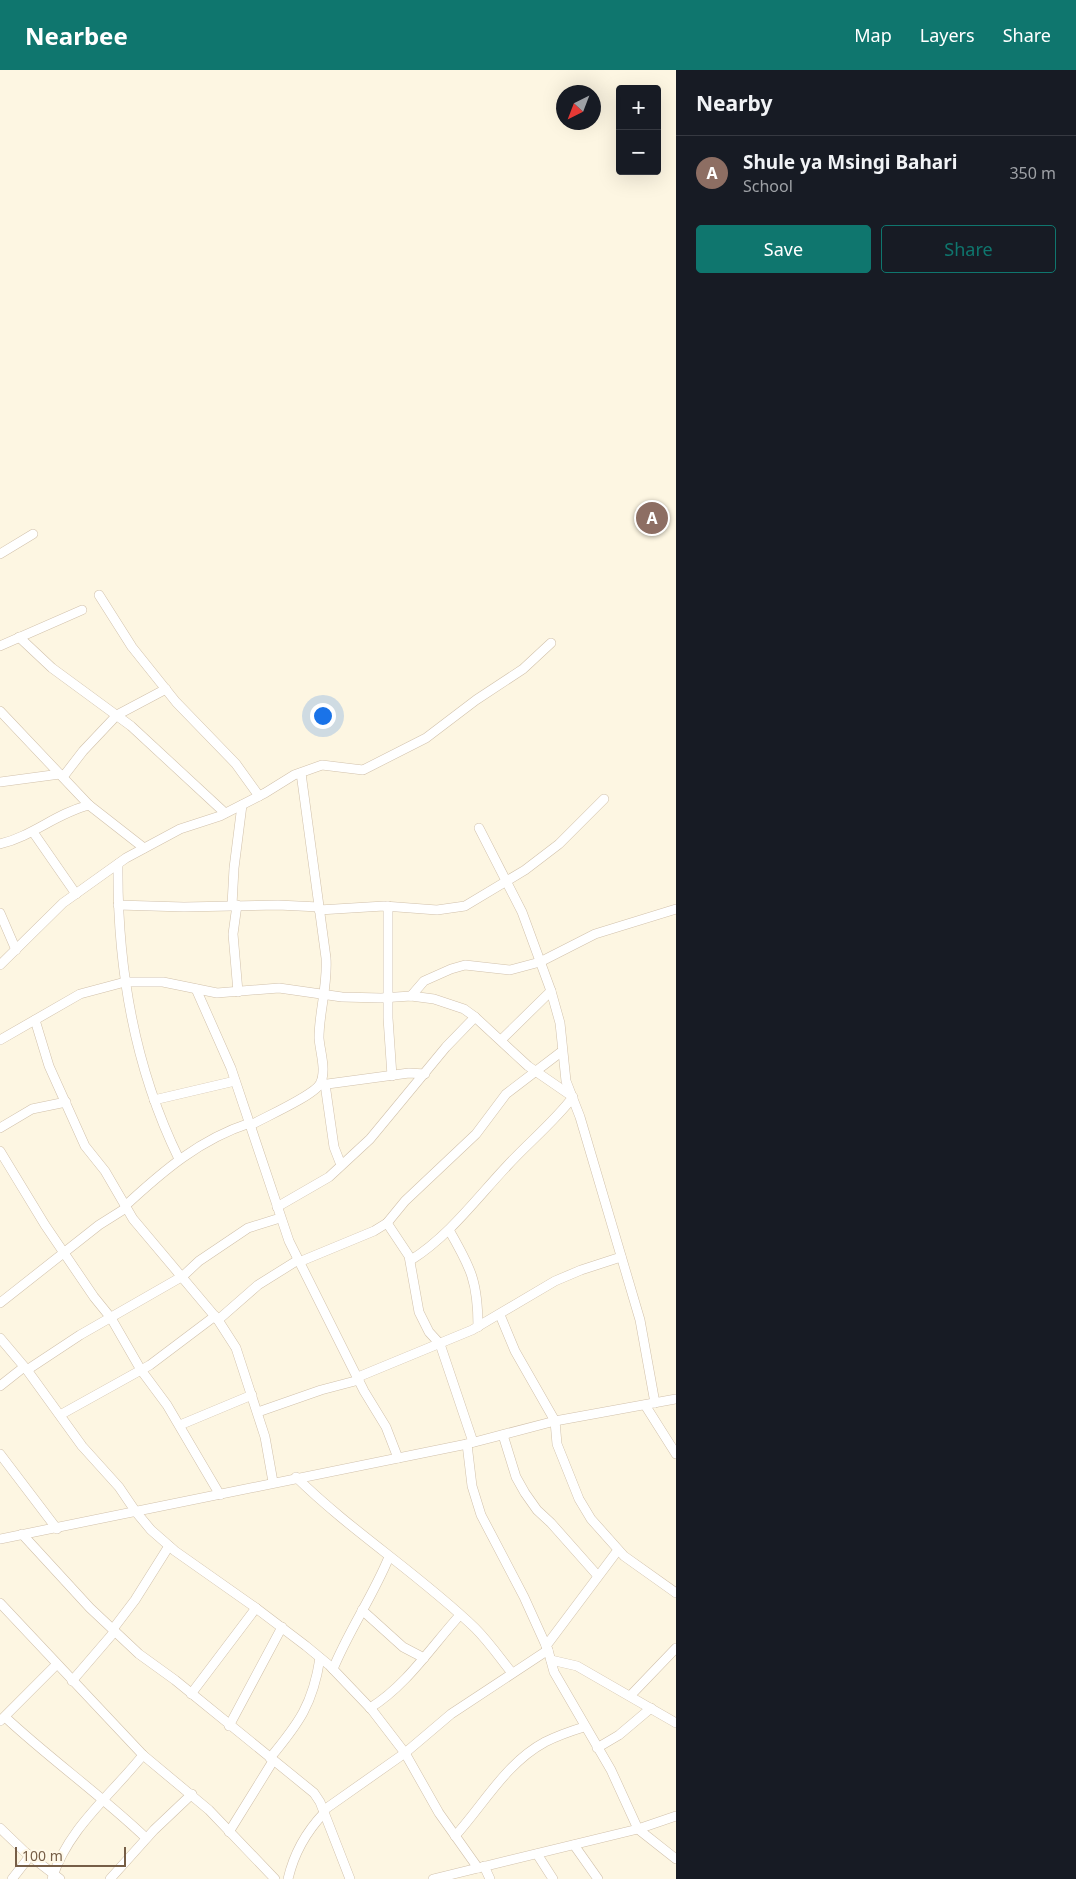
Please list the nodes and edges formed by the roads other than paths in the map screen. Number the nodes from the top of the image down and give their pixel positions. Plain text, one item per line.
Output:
1 (33, 534) dead end
2 (0, 554) edge
3 (99, 595) dead end
4 (82, 610) dead end
5 (19, 637) junction
6 (551, 643) dead end
7 (0, 646) edge
8 (166, 689) junction
9 (0, 711) edge
10 (117, 715) junction
11 (301, 773) junction
12 (62, 775) junction
13 (0, 782) edge
14 (259, 796) junction
15 (604, 799) dead end
16 (242, 804) junction
17 (89, 805) junction
18 (226, 813) junction
19 (479, 828) dead end
20 (33, 832) junction
21 (0, 844) edge
22 (144, 848) junction
23 (118, 864) junction
24 (506, 881) junction
25 (76, 894) junction
26 (118, 905) junction
27 (235, 905) junction
28 (388, 906) junction
29 (319, 909) junction
30 (676, 909) edge
31 (0, 913) edge
32 (16, 950) junction
33 (540, 962) junction
34 (0, 965) edge
35 (125, 982) junction
36 (196, 989) junction
37 (551, 991) junction
38 (238, 992) junction
39 (325, 995) junction
40 (411, 996) junction
41 (388, 998) junction
42 (475, 1017) junction
43 (35, 1020) junction
44 (0, 1040) edge
45 (501, 1040) junction
46 (561, 1052) junction
47 (536, 1072) junction
48 (425, 1074) junction
49 (392, 1076) junction
50 (235, 1081) junction
51 (322, 1084) junction
52 (573, 1097) junction
53 (154, 1100) junction
54 (66, 1102) junction
55 (250, 1124) junction
56 (0, 1128) edge
57 (0, 1151) edge
58 (179, 1159) junction
59 (340, 1165) junction
60 (125, 1207) junction
61 (277, 1207) junction
62 (280, 1218) junction
63 (387, 1223) junction
64 (449, 1230) junction
65 (65, 1252) junction
66 (621, 1257) junction
67 (411, 1260) junction
68 (298, 1261) junction
69 (182, 1276) junction
70 (0, 1303) edge
71 (500, 1315) junction
72 (111, 1318) junction
73 (216, 1318) junction
74 (478, 1327) junction
75 (0, 1338) edge
76 (440, 1344) junction
77 (26, 1369) junction
78 (142, 1370) junction
79 (358, 1379) junction
80 (0, 1386) edge
81 (252, 1395) junction
82 (676, 1398) edge
83 (655, 1403) junction
84 (645, 1405) junction
85 (258, 1412) junction
86 (60, 1415) junction
87 (555, 1421) junction
88 (180, 1425) junction
89 (503, 1435) junction
90 (470, 1443) junction
91 (0, 1454) edge
92 (676, 1454) edge
93 (398, 1458) junction
94 (296, 1478) junction
95 (273, 1482) junction
96 (220, 1495) junction
97 (136, 1512) junction
98 (57, 1529) junction
99 (22, 1534) junction
100 (0, 1540) edge
101 (169, 1546) junction
102 (618, 1550) junction
103 (389, 1557) junction
104 (598, 1576) junction
105 (676, 1593) edge
106 (0, 1603) edge
107 (256, 1608) junction
108 (362, 1610) junction
109 (460, 1615) junction
110 (282, 1627) junction
111 (114, 1630) junction
112 (547, 1648) junction
113 (676, 1648) edge
114 (320, 1658) junction
115 (424, 1658) junction
116 (551, 1660) junction
117 (56, 1665) junction
118 (333, 1669) junction
119 (512, 1673) junction
120 (72, 1681) junction
121 (192, 1694) junction
122 (630, 1696) junction
123 (0, 1708) edge
124 (370, 1708) junction
125 (651, 1708) junction
126 (4, 1717) edge
127 (676, 1723) edge
128 (229, 1726) junction
129 (584, 1727) junction
130 (597, 1748) junction
131 (405, 1752) junction
132 (143, 1755) junction
133 (272, 1759) junction
134 (192, 1794) junction
135 (104, 1799) junction
136 (324, 1812) junction
137 (676, 1816) edge
138 (0, 1828) edge
139 (638, 1830) junction
140 (230, 1832) junction
141 (456, 1836) junction
142 (146, 1838) junction
143 (574, 1845) junction
144 (537, 1854) junction
145 (30, 1856) junction
146 (676, 1859) edge
147 (481, 1867) junction
148 (55, 1877) edge
149 (448, 1877) edge
150 (12, 1879) edge
151 (110, 1879) edge
152 (275, 1879) edge
153 (288, 1879) edge
154 (350, 1879) edge
155 (433, 1879) edge
156 (490, 1879) edge
157 (553, 1879) edge
158 (598, 1879) edge

1 - 2 street
3 - 8 street
4 - 5 street
5 - 7 street
5 - 10 street
6 - 11 street
8 - 10 street
8 - 14 street
9 - 12 street
10 - 12 street
10 - 18 street
11 - 14 street
11 - 29 street
12 - 13 street
12 - 17 street
14 - 16 street
15 - 24 street
16 - 18 street
16 - 27 street
17 - 20 street
17 - 22 street
18 - 22 street
19 - 24 street
20 - 21 street
20 - 25 street
22 - 23 street
23 - 25 street
23 - 26 street
24 - 28 street
24 - 33 street
25 - 32 street
26 - 27 street
26 - 35 street
27 - 29 street
27 - 38 street
28 - 29 street
28 - 41 street
29 - 39 street
30 - 33 street
31 - 32 street
32 - 34 street
33 - 37 street
33 - 40 street
35 - 36 street
35 - 43 street
35 - 53 street
36 - 38 street
36 - 50 street
37 - 45 street
37 - 46 street
38 - 39 street
39 - 41 street
39 - 51 street
40 - 41 street
40 - 42 street
41 - 49 street
42 - 45 street
42 - 48 street
43 - 44 street
43 - 54 street
45 - 47 street
46 - 47 street
46 - 52 street
47 - 52 street
47 - 63 street
48 - 49 street
48 - 59 street
49 - 51 street
50 - 53 street
50 - 55 street
51 - 55 street
51 - 59 street
52 - 64 street
52 - 66 street
53 - 58 street
54 - 56 street
54 - 60 street
55 - 58 street
55 - 61 street
57 - 65 street
58 - 60 street
59 - 61 street
60 - 65 street
60 - 69 street
61 - 62 street
62 - 68 street
62 - 69 street
63 - 67 street
63 - 68 street
64 - 67 street
64 - 74 street
65 - 70 street
65 - 72 street
66 - 71 street
66 - 83 street
67 - 76 street
68 - 73 street
68 - 79 street
69 - 72 street
69 - 73 street
71 - 74 street
71 - 87 street
72 - 77 street
72 - 78 street
73 - 78 street
73 - 81 street
74 - 76 street
75 - 77 street
76 - 79 street
76 - 90 street
77 - 80 street
77 - 86 street
78 - 86 street
78 - 88 street
79 - 85 street
79 - 93 street
81 - 85 street
81 - 88 street
82 - 83 street
83 - 84 street
84 - 87 street
84 - 92 street
85 - 95 street
86 - 97 street
87 - 89 street
87 - 102 street
88 - 96 street
89 - 90 street
89 - 104 street
90 - 93 street
90 - 112 street
91 - 98 street
93 - 94 street
94 - 95 street
94 - 103 street
95 - 96 street
96 - 97 street
97 - 98 street
97 - 101 street
98 - 99 street
99 - 100 street
99 - 111 street
101 - 107 street
101 - 111 street
102 - 104 street
102 - 105 street
103 - 108 street
103 - 109 street
104 - 112 street
106 - 117 street
107 - 110 street
107 - 121 street
108 - 115 street
108 - 118 street
109 - 115 street
109 - 119 street
110 - 114 street
110 - 128 street
111 - 120 street
111 - 121 street
112 - 116 street
112 - 119 street
113 - 122 street
114 - 118 street
114 - 133 street
115 - 124 street
116 - 122 street
116 - 129 street
117 - 120 street
117 - 126 street
118 - 124 street
119 - 131 street
120 - 132 street
121 - 128 street
122 - 125 street
123 - 126 street
124 - 131 street
125 - 127 street
125 - 130 street
126 - 135 street
128 - 133 street
129 - 130 street
129 - 141 street
130 - 139 street
131 - 136 street
131 - 141 street
132 - 134 street
132 - 135 street
133 - 136 street
133 - 140 street
134 - 140 street
134 - 142 street
135 - 142 street
135 - 148 street
136 - 153 street
136 - 154 street
137 - 139 street
138 - 145 street
139 - 143 street
139 - 146 street
140 - 152 street
141 - 147 street
142 - 151 street
143 - 144 street
143 - 158 street
144 - 147 street
144 - 157 street
145 - 148 street
145 - 150 street
147 - 149 street
147 - 156 street
149 - 155 street

